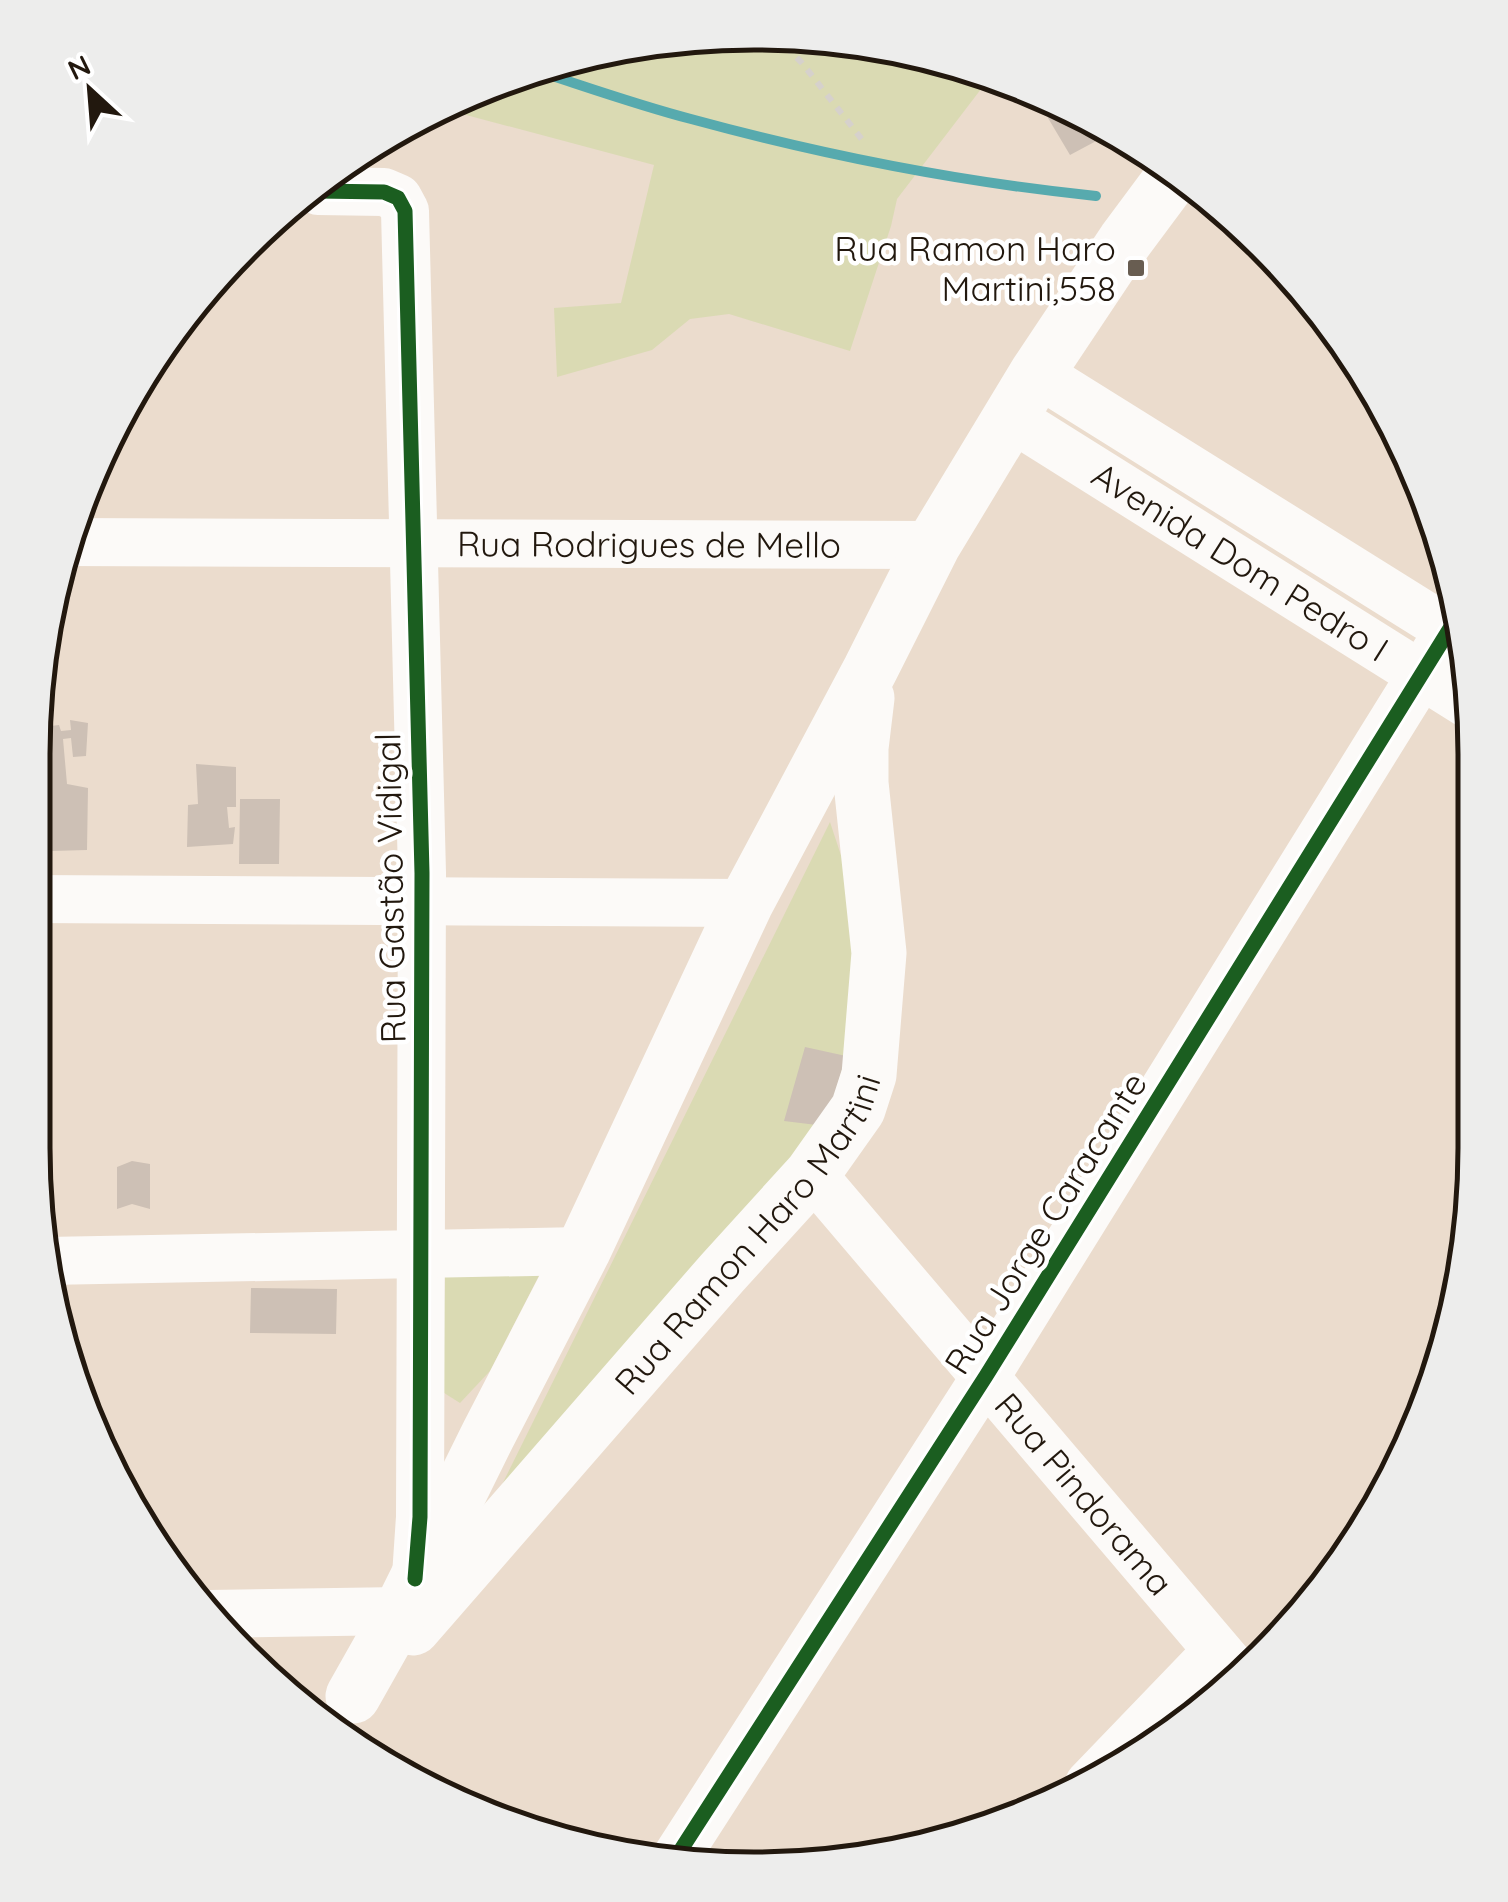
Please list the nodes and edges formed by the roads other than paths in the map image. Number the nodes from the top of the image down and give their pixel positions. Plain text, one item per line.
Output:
1 (1168, 185) edge
2 (331, 191) edge
3 (1023, 395) junction
4 (83, 542) edge
5 (414, 542) junction
6 (933, 544) junction
7 (1445, 621) edge
8 (1448, 639) edge
9 (870, 670) junction
10 (1420, 675) junction
11 (1455, 696) edge
12 (794, 813) junction
13 (866, 834) junction
14 (50, 899) edge
15 (422, 901) junction
16 (746, 904) junction
17 (812, 1174) junction
18 (583, 1251) junction
19 (422, 1255) junction
20 (60, 1261) edge
21 (986, 1376) junction
22 (408, 1595) junction
23 (225, 1613) edge
24 (1229, 1665) edge
25 (341, 1710) edge
26 (1166, 1719) edge
27 (682, 1848) edge

1 - 3 main road, Rua Ramon Haro Martini
2 - 5 street, Rua Gastão Vidigal
3 - 6 main road, Rua Ramon Haro Martini
3 - 7 street, Avenida Dom Pedro I
3 - 10 street, Avenida Dom Pedro I
4 - 5 street, Rua Rodrigues de Mello
5 - 6 street, Rua Rodrigues de Mello
5 - 15 street, Rua Gastão Vidigal
6 - 9 main road, Rua Ramon Haro Martini
8 - 10 street, Rua Jorge Caracante
9 - 12 main road, Rua Ramon Haro Martini
9 - 13 main road, Rua Ramon Haro Martini
10 - 11 street, Avenida Dom Pedro I
10 - 21 street, Rua Jorge Caracante
12 - 13 main road
12 - 16 main road, Rua Ramon Haro Martini
13 - 17 main road, Rua Ramon Haro Martini
14 - 15 street
15 - 16 street
15 - 19 street, Rua Gastão Vidigal
16 - 18 main road, Rua Ramon Haro Martini
17 - 21 street, Rua Pindorama
17 - 25 main road, Rua Ramon Haro Martini
18 - 19 street
18 - 22 main road, Rua Ramon Haro Martini
19 - 20 street
19 - 22 street, Rua Gastão Vidigal
21 - 24 street, Rua Pindorama
21 - 27 street, Rua Jorge Caracante
22 - 23 street
22 - 25 main road, Rua Ramon Haro Martini
24 - 26 street

